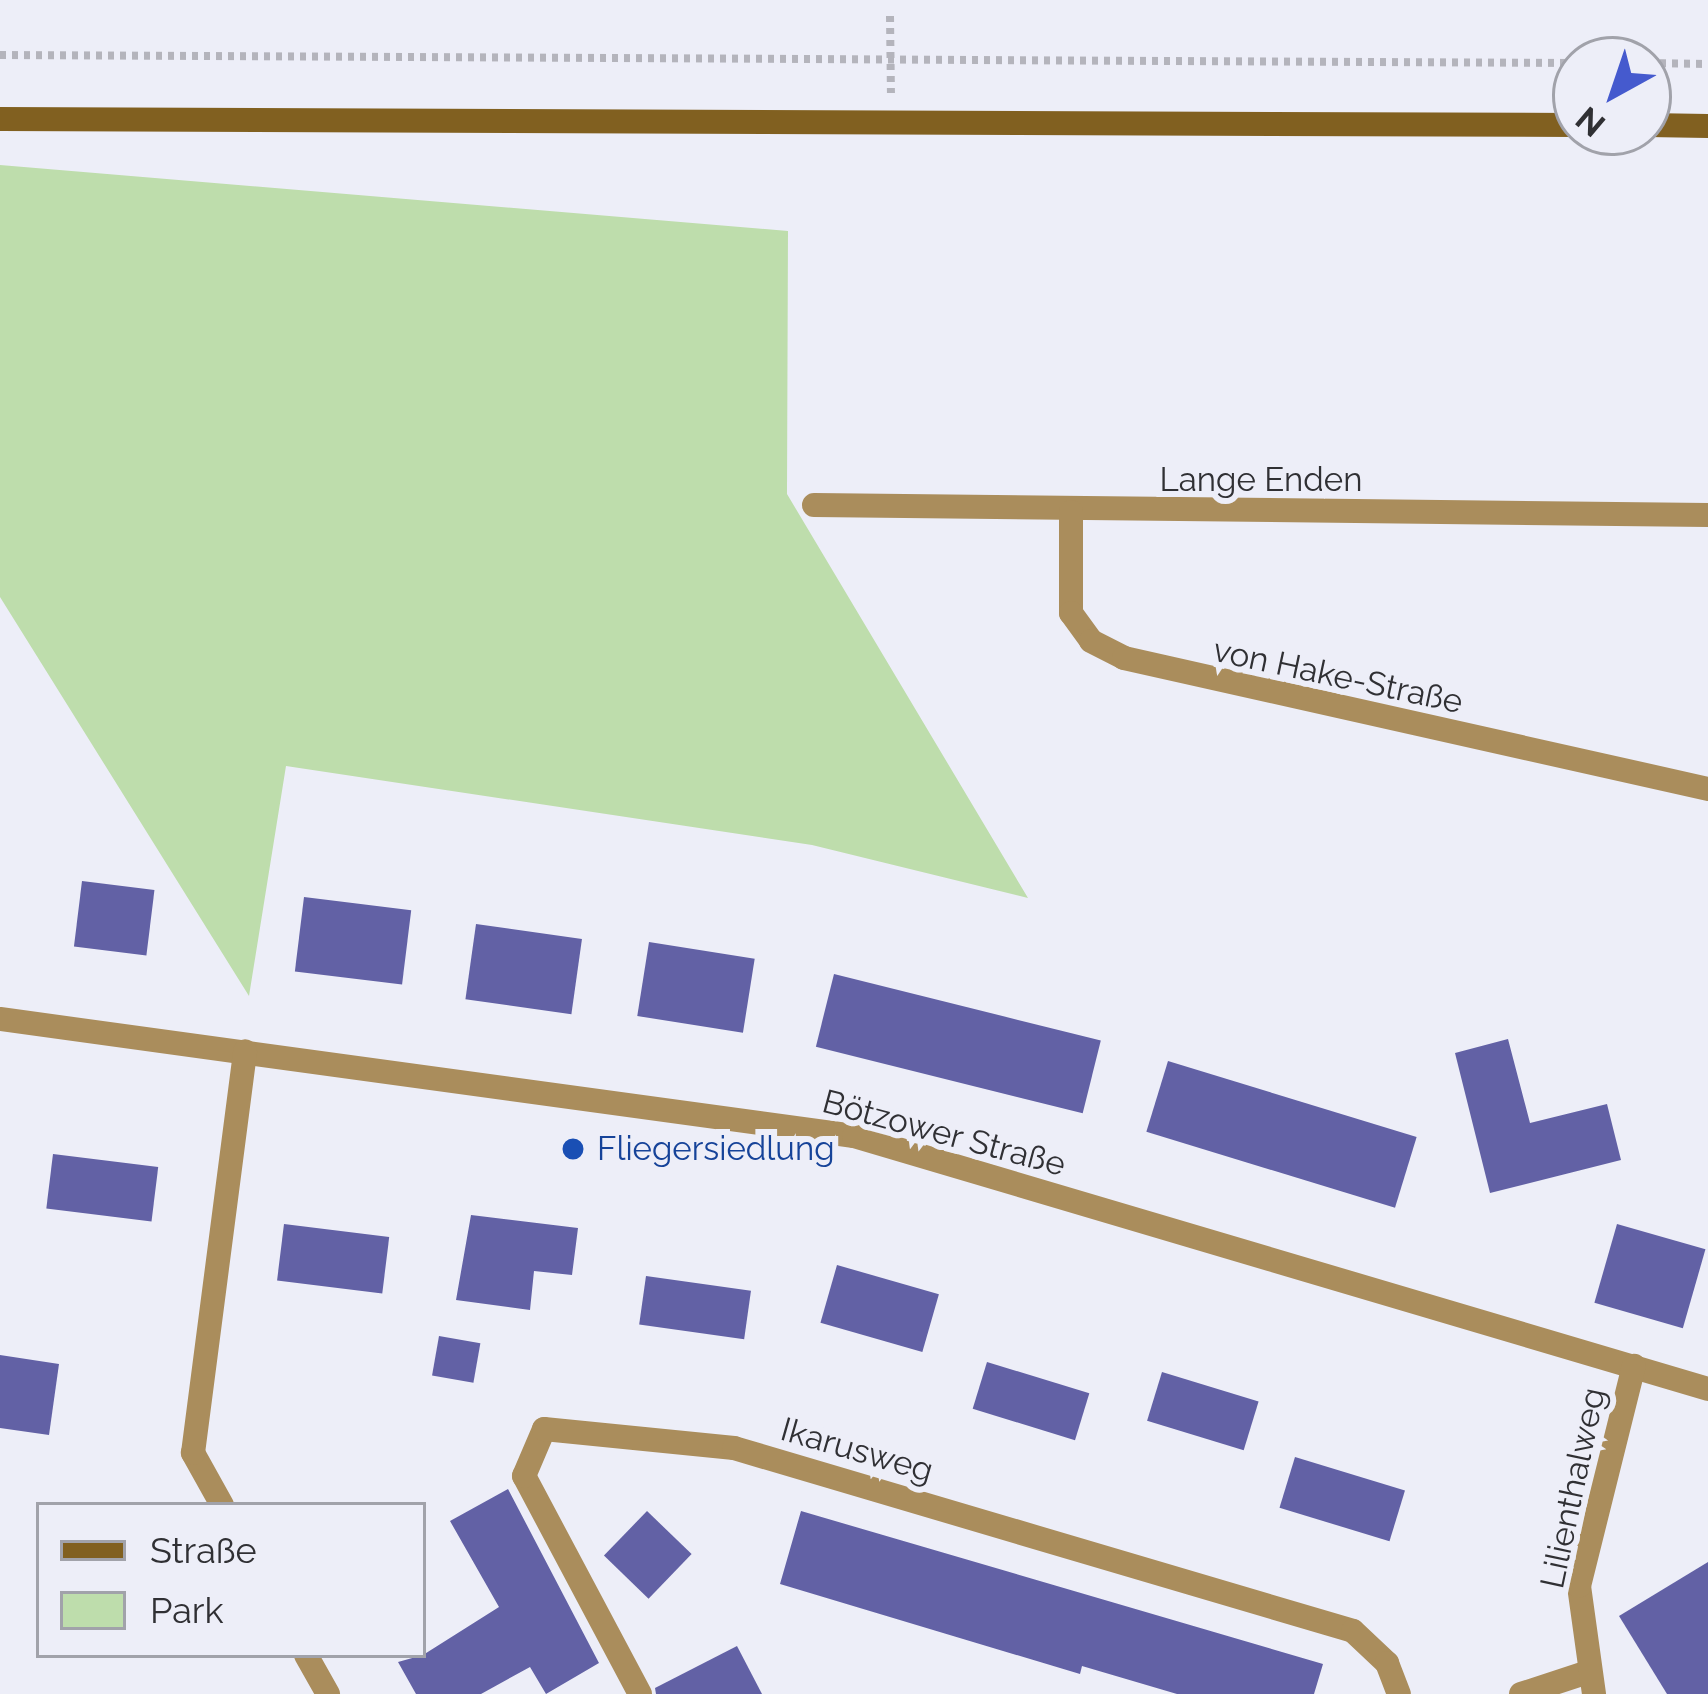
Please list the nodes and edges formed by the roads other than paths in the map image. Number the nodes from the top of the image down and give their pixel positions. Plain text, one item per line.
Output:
1 (0, 119) edge
2 (1552, 125) edge
3 (1672, 125) edge
4 (1708, 126) edge
5 (814, 505) dead end
6 (1071, 512) junction
7 (1708, 515) edge
8 (1708, 790) edge
9 (0, 1018) edge
10 (245, 1052) junction
11 (1634, 1366) junction
12 (1708, 1389) edge
13 (220, 1502) edge
14 (308, 1658) edge
15 (1590, 1684) edge
16 (328, 1694) edge
17 (640, 1694) edge
18 (1399, 1694) edge
19 (1521, 1694) edge

1 - 2 main road
3 - 4 main road
5 - 6 street, Lange Enden
6 - 7 street, Lange Enden
6 - 8 street, von Hake-Straße
9 - 10 street, Bötzower Straße
10 - 11 street, Bötzower Straße
10 - 13 street
11 - 12 street, Bötzower Straße
11 - 15 street, Lilienthalweg
14 - 16 street
15 - 19 street
17 - 18 street, Ikarusweg

